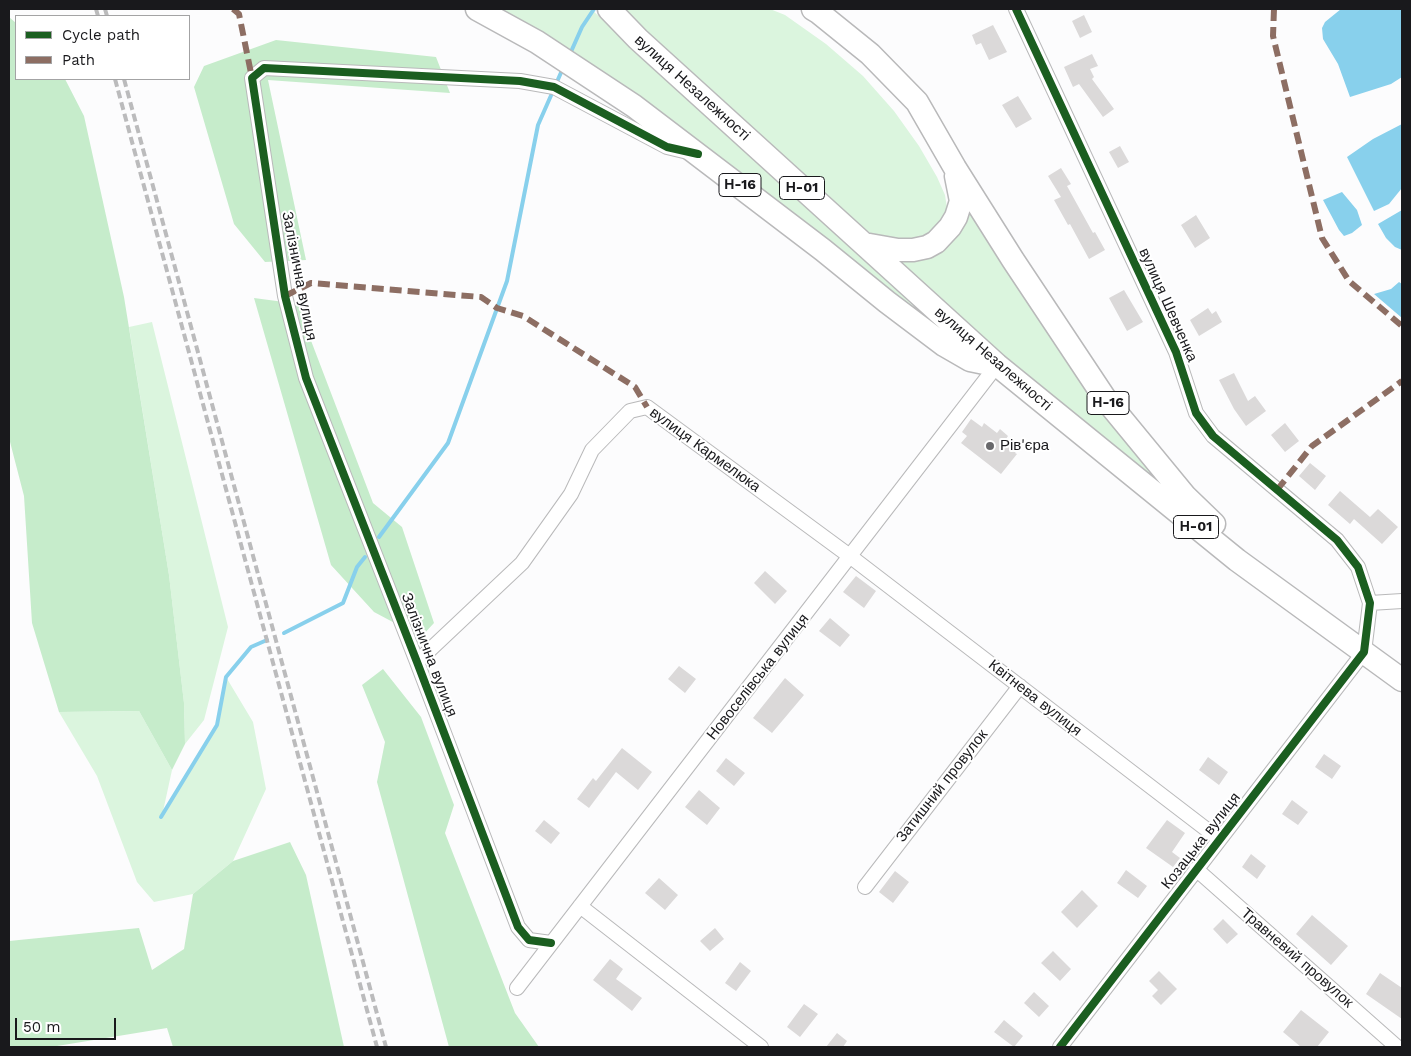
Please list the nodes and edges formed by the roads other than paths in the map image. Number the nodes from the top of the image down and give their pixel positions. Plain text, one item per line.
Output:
1 (477, 9) edge
2 (608, 9) edge
3 (813, 9) edge
4 (1016, 9) edge
5 (698, 154) junction
6 (954, 168) junction
7 (864, 244) junction
8 (997, 366) junction
9 (851, 556) junction
10 (1402, 601) edge
11 (1370, 603) junction
12 (1300, 606) junction
13 (1364, 652) junction
14 (418, 662) junction
15 (1402, 680) edge
16 (1020, 686) junction
17 (1219, 839) junction
18 (1196, 869) junction
19 (865, 887) dead end
20 (580, 906) junction
21 (551, 943) junction
22 (517, 988) dead end
23 (761, 1047) edge
24 (1060, 1047) edge
25 (1397, 1047) edge

1 - 5 main road, Н-16
2 - 7 main road, вулиця Незалежності / Н-01
3 - 6 main road, Н-16
4 - 11 street, вулиця Шевченка
5 - 8 main road, Н-16
5 - 14 street, Залізнична вулиця
6 - 7 main road
6 - 12 main road, Н-16
7 - 8 main road, вулиця Незалежності / Н-01
8 - 9 street, Новоселівська вулиця
8 - 12 main road, вулиця Незалежності / Н-01
9 - 14 street, вулиця Кармелюка
9 - 16 street, Квітнева вулиця
9 - 20 street, Новоселівська вулиця
10 - 11 street
11 - 13 street, вулиця Шевченка
12 - 13 main road, вулиця Незалежності / Н-01
13 - 15 main road, вулиця Незалежності / Н-01
13 - 17 street, Козацька вулиця
14 - 21 street, Залізнична вулиця
16 - 17 street, Квітнева вулиця
16 - 19 street, Затишний провулок
17 - 18 street, Козацька вулиця
18 - 24 street, Козацька вулиця
18 - 25 street, Травневий провулок
20 - 21 street, Новоселівська вулиця
20 - 23 street
21 - 22 street, Новоселівська вулиця

